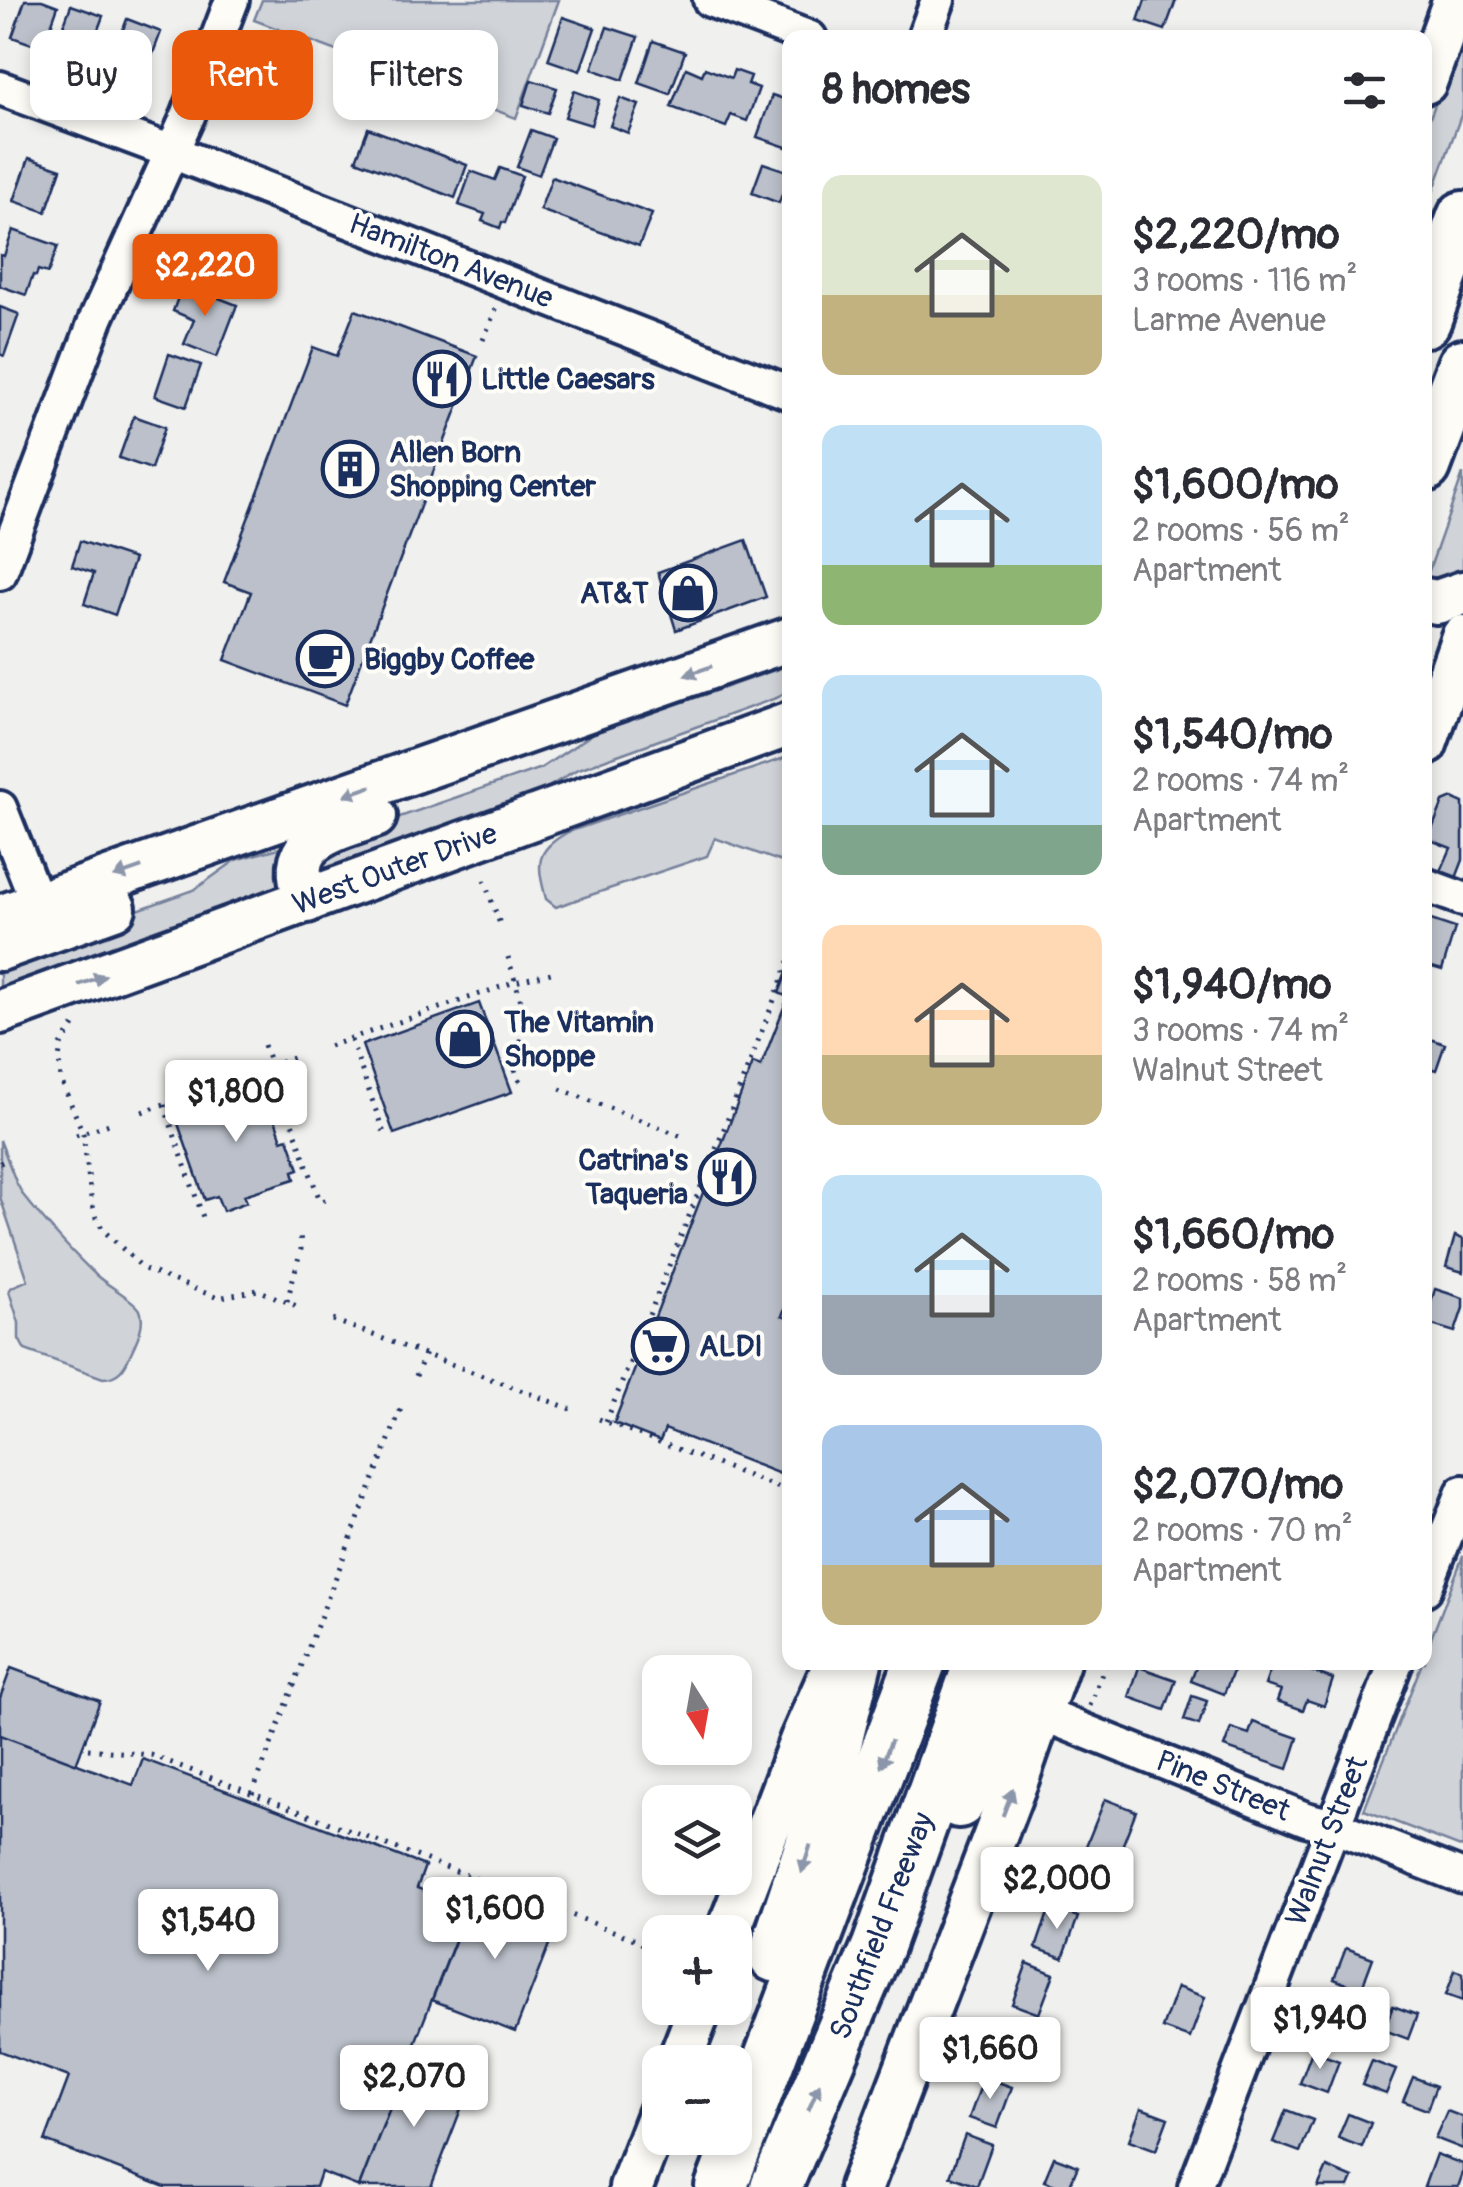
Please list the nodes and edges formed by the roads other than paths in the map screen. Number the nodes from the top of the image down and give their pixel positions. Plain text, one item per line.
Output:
1 (232, 0) edge
2 (710, 0) edge
3 (938, 0) edge
4 (1455, 0) edge
5 (789, 30) edge
6 (927, 30) edge
7 (1432, 63) edge
8 (0, 88) edge
9 (172, 152) junction
10 (1463, 217) edge
11 (1432, 301) edge
12 (1463, 366) edge
13 (782, 388) edge
14 (1432, 448) edge
15 (0, 573) edge
16 (1463, 593) edge
17 (1432, 601) edge
18 (782, 642) edge
19 (1452, 644) edge
20 (782, 701) edge
21 (583, 712) junction
22 (782, 727) edge
23 (1436, 739) edge
24 (0, 808) edge
25 (544, 814) junction
26 (220, 840) junction
27 (1432, 887) edge
28 (1463, 899) edge
29 (307, 901) junction
30 (19, 910) edge
31 (0, 949) edge
32 (0, 1012) edge
33 (1463, 1492) edge
34 (1432, 1571) edge
35 (832, 1670) edge
36 (854, 1670) edge
37 (917, 1670) edge
38 (977, 1670) edge
39 (1022, 1670) edge
40 (1055, 1670) edge
41 (1393, 1670) edge
42 (1040, 1713) junction
43 (1333, 1826) junction
44 (1463, 1876) edge
45 (735, 1915) edge
46 (878, 1946) junction
47 (743, 2045) edge
48 (643, 2155) edge
49 (703, 2155) edge
50 (631, 2187) edge
51 (692, 2187) edge
52 (720, 2187) edge
53 (776, 2187) edge
54 (862, 2187) edge
55 (1195, 2187) edge

1 - 9 street
2 - 5 street
3 - 6 street
4 - 7 main road
8 - 9 street, Hamilton Avenue
9 - 13 street, Hamilton Avenue
9 - 15 street
10 - 11 highway
12 - 14 highway
16 - 17 main road
18 -> 21 main road
19 - 23 main road
20 - 25 main road
21 -> 26 main road
21 - 29 main road
22 - 25 main road, West Outer Drive
24 - 30 street
25 - 29 main road, West Outer Drive
26 -> 30 main road
26 - 31 main road
27 - 28 street
32 -> 29 main road, West Outer Drive
33 - 34 street
35 - 45 main road
36 -> 47 highway
37 -> 52 highway, Southfield Freeway
38 - 46 highway, Southfield Freeway
39 - 46 highway
40 - 42 main road
41 - 43 street, Walnut Street
42 - 43 street, Pine Street
54 -> 42 main road
43 - 44 street, Pine Street
43 - 55 street, Walnut Street
53 -> 46 highway, Southfield Freeway
48 - 50 main road
49 - 51 highway

